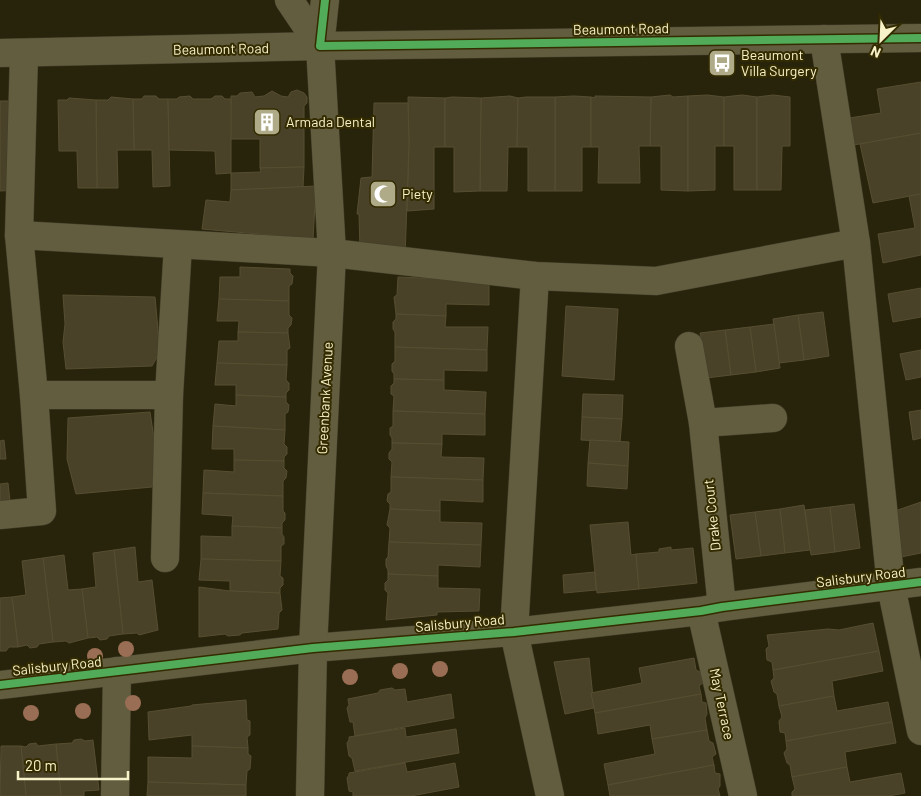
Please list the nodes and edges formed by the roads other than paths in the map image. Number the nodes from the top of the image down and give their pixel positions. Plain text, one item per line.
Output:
1 (289, 0) edge
2 (325, 0) edge
3 (824, 38) junction
4 (921, 38) edge
5 (320, 46) junction
6 (12, 53) edge
7 (19, 235) junction
8 (856, 243) junction
9 (178, 245) junction
10 (332, 254) junction
11 (535, 276) junction
12 (689, 346) dead end
13 (34, 395) junction
14 (169, 395) junction
15 (773, 418) dead end
16 (702, 423) junction
17 (0, 515) edge
18 (165, 558) dead end
19 (921, 582) edge
20 (891, 586) junction
21 (712, 609) junction
22 (514, 632) junction
23 (313, 648) junction
24 (117, 672) junction
25 (0, 685) edge
26 (921, 731) edge
27 (115, 796) edge
28 (310, 796) edge
29 (550, 796) edge
30 (742, 796) edge

1 - 5 street
2 - 5 street, Greenbank Avenue
3 - 4 street, Beaumont Road
3 - 5 street, Beaumont Road
3 - 8 street
5 - 6 street, Beaumont Road
5 - 10 street, Greenbank Avenue
6 - 7 street
7 - 9 street
7 - 13 street
8 - 11 street
8 - 20 street
9 - 10 street
9 - 14 street
10 - 11 street
10 - 23 street, Greenbank Avenue
11 - 22 street
12 - 16 street, Drake Court
13 - 14 street
13 - 17 street
14 - 18 street
15 - 16 street
16 - 21 street, Drake Court
19 - 20 street, Salisbury Road
20 - 21 street, Salisbury Road
20 - 26 street
21 - 22 street, Salisbury Road
21 - 30 street, May Terrace
22 - 23 street, Salisbury Road
22 - 29 street
23 - 24 street, Salisbury Road
23 - 28 street, Greenbank Avenue
24 - 25 street, Salisbury Road
24 - 27 street

